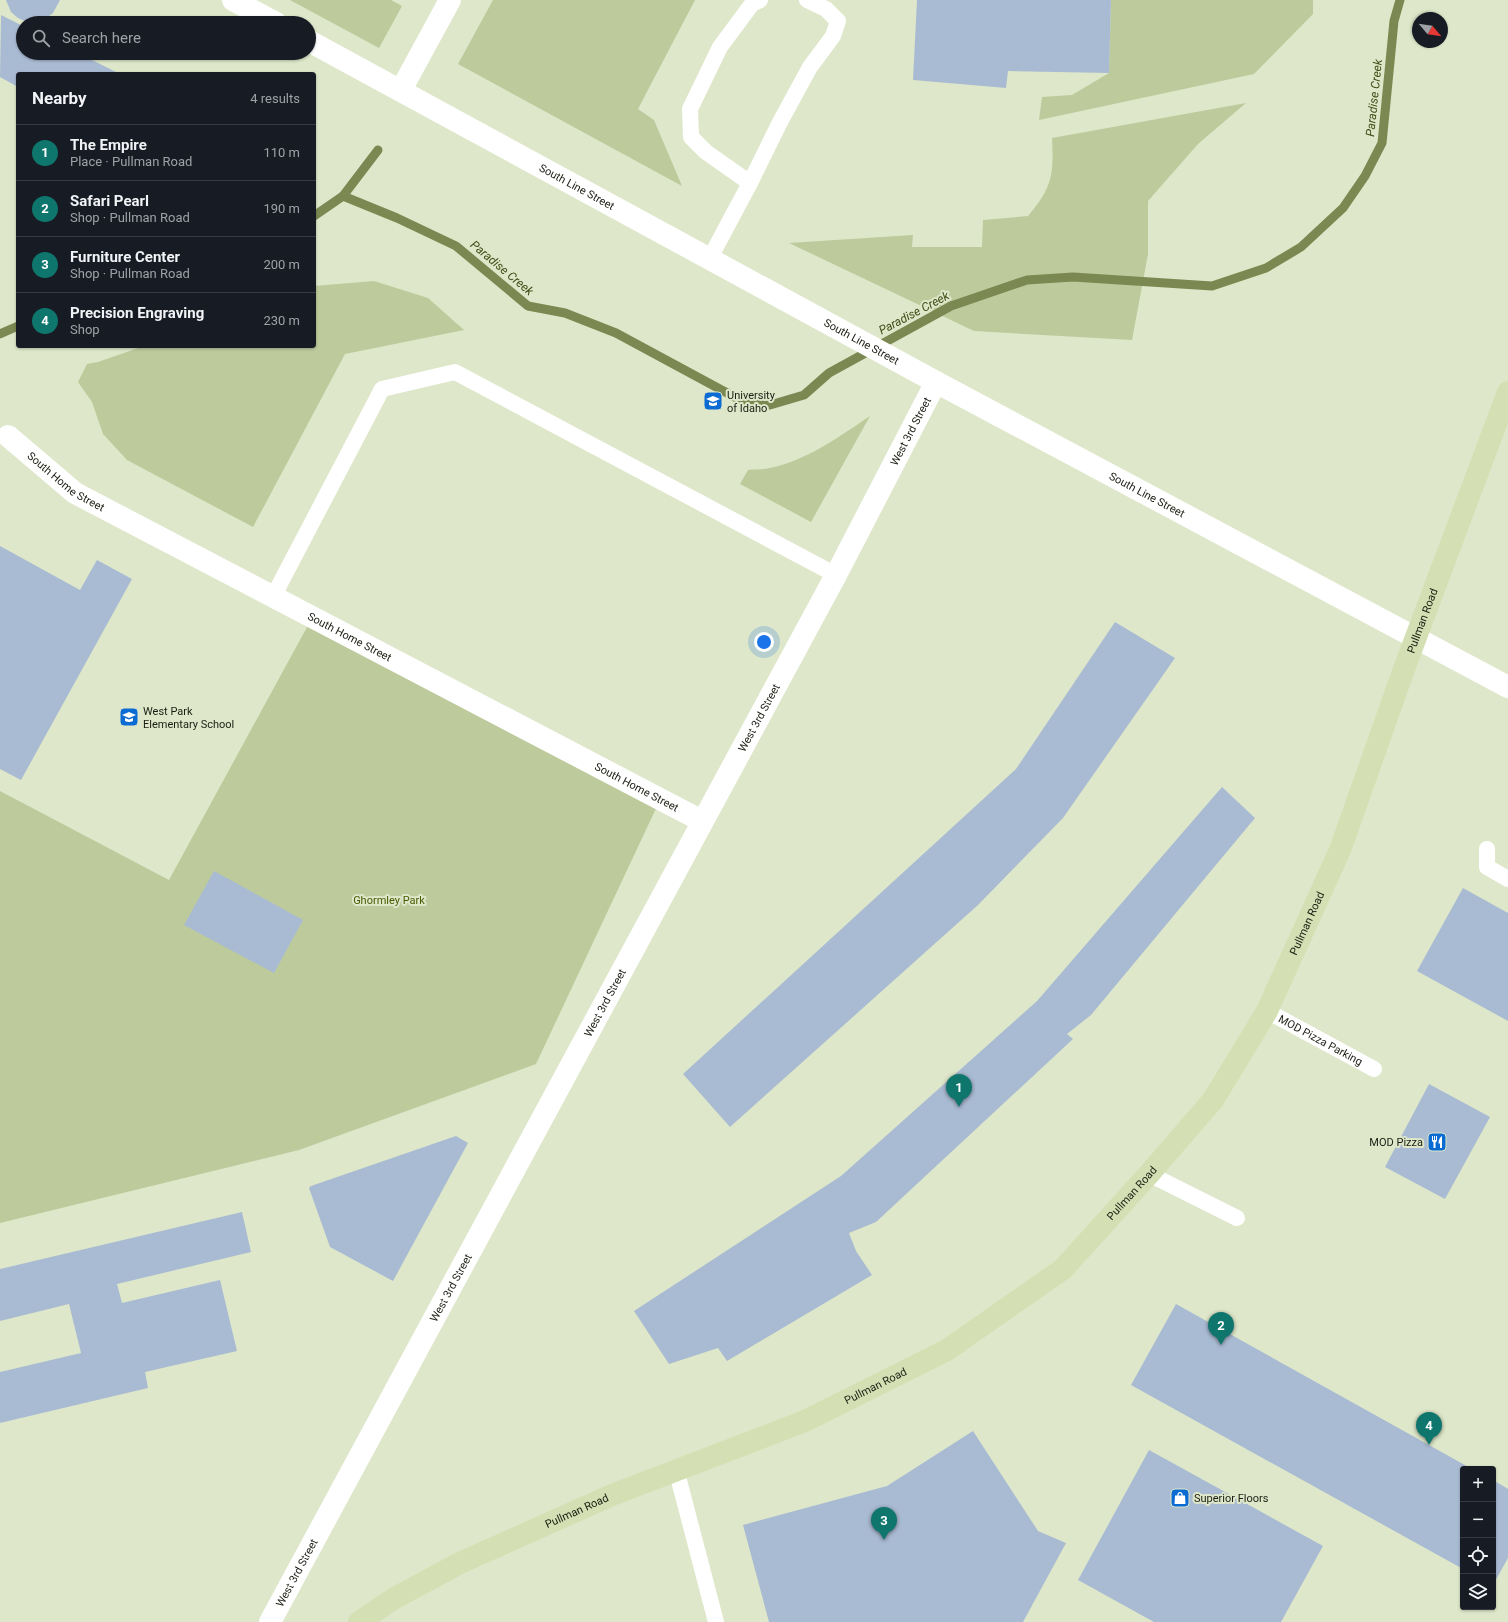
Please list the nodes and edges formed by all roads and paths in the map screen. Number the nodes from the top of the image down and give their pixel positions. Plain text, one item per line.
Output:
1 (233, 0) edge
2 (450, 0) edge
3 (760, 0) edge
4 (807, 0) edge
5 (263, 16) edge
6 (316, 45) edge
7 (401, 90) junction
8 (750, 183) junction
9 (710, 258) junction
10 (936, 382) junction
11 (1508, 392) edge
12 (8, 436) dead end
13 (836, 575) junction
14 (273, 596) junction
15 (1416, 638) junction
16 (1508, 687) edge
17 (702, 822) junction
18 (1487, 849) dead end
19 (1508, 879) edge
20 (1267, 1011) junction
21 (1374, 1069) dead end
22 (1149, 1174) junction
23 (1237, 1218) dead end
24 (676, 1469) junction
25 (270, 1622) edge
26 (359, 1622) edge
27 (716, 1622) edge

1 - 5 street
2 - 7 street
3 - 8 lane
4 - 8 lane
6 - 7 street, South Line Street
7 - 9 street, South Line Street
8 - 9 lane
9 - 10 street, South Line Street
10 - 13 street, West 3rd Street
10 - 15 street, South Line Street
11 - 15 main road, Pullman Road
12 - 14 street, South Home Street
13 - 14 lane
13 - 17 street, West 3rd Street
14 - 17 street, South Home Street
15 - 16 street, South Line Street
15 - 20 main road, Pullman Road
17 - 25 street, West 3rd Street
18 - 19 lane
20 - 21 lane, MOD Pizza Parking
20 - 22 main road, Pullman Road
22 - 23 lane
22 - 24 main road, Pullman Road
24 - 26 main road, Pullman Road
24 - 27 lane

